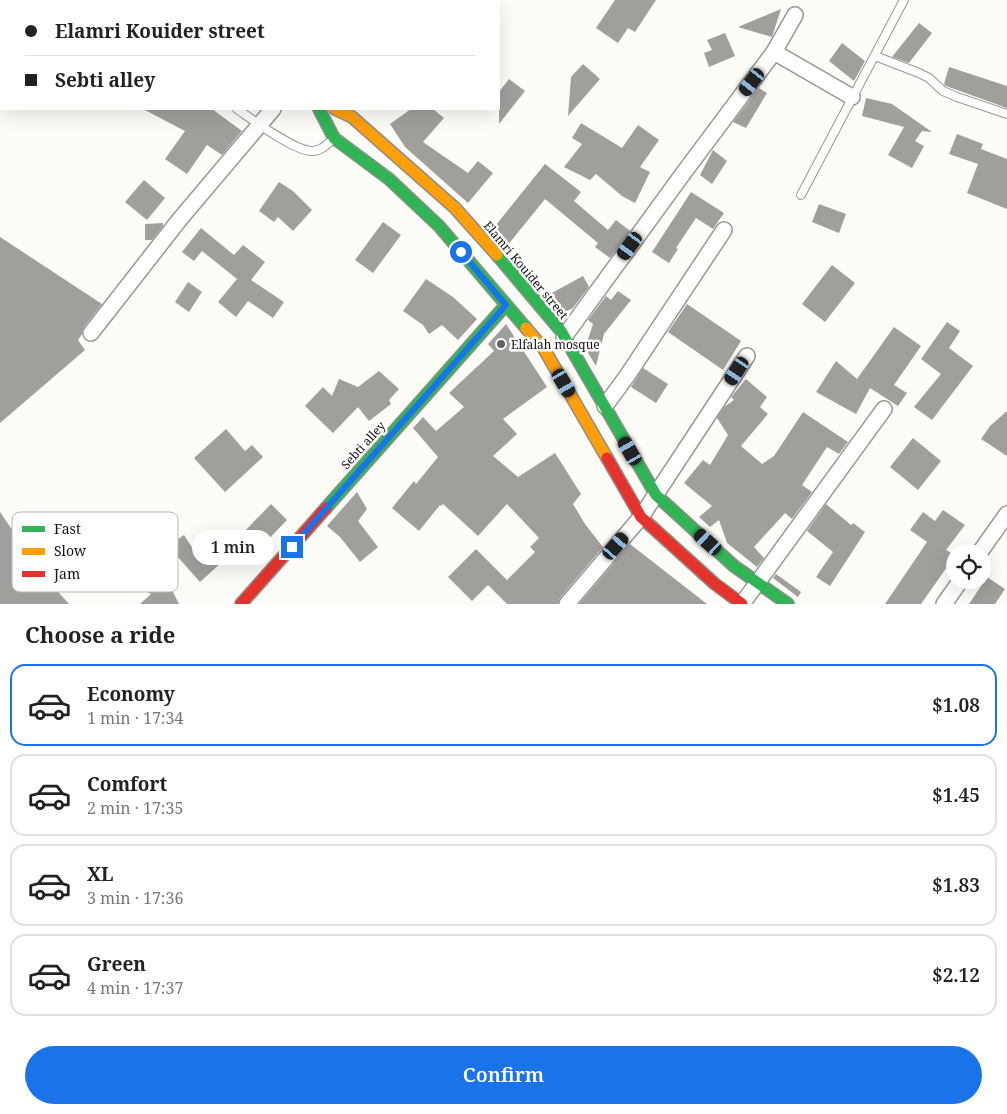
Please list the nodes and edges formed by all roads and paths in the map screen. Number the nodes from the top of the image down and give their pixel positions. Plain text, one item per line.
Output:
1 (904, 0) edge
2 (795, 15) dead end
3 (774, 52) junction
4 (875, 56) junction
5 (852, 97) junction
6 (238, 110) edge
7 (272, 110) edge
8 (320, 110) edge
9 (340, 110) edge
10 (354, 113) edge
11 (1007, 114) edge
12 (259, 124) junction
13 (334, 138) junction
14 (801, 195) dead end
15 (724, 230) dead end
16 (506, 305) junction
17 (91, 333) dead end
18 (564, 337) junction
19 (747, 356) dead end
20 (605, 406) junction
21 (884, 409) dead end
22 (656, 495) junction
23 (1007, 514) edge
24 (642, 517) junction
25 (986, 544) edge
26 (758, 583) junction
27 (954, 589) edge
28 (241, 604) edge
29 (567, 604) edge
30 (742, 604) edge
31 (788, 604) edge
32 (944, 604) edge

1 - 4 lane
2 - 3 street
3 - 5 street
3 - 18 street
4 - 5 lane
4 - 11 lane
5 - 14 lane
6 - 12 lane
7 - 12 street
8 - 13 street
9 - 10 street, Elamri Kouider street
10 - 13 street
10 - 18 street, Elamri Kouider street
12 - 13 lane
12 - 17 street
13 - 16 street
15 - 20 street
16 - 24 street
16 - 28 street, Sebti alley
18 - 20 street, Elamri Kouider street
19 - 22 street
20 - 22 street, Elamri Kouider street
21 - 26 street
22 - 24 street
22 - 26 street, Elamri Kouider street
23 - 25 street
24 - 29 street
24 - 30 street
26 - 30 street
26 - 31 street, Elamri Kouider street
27 - 32 street

